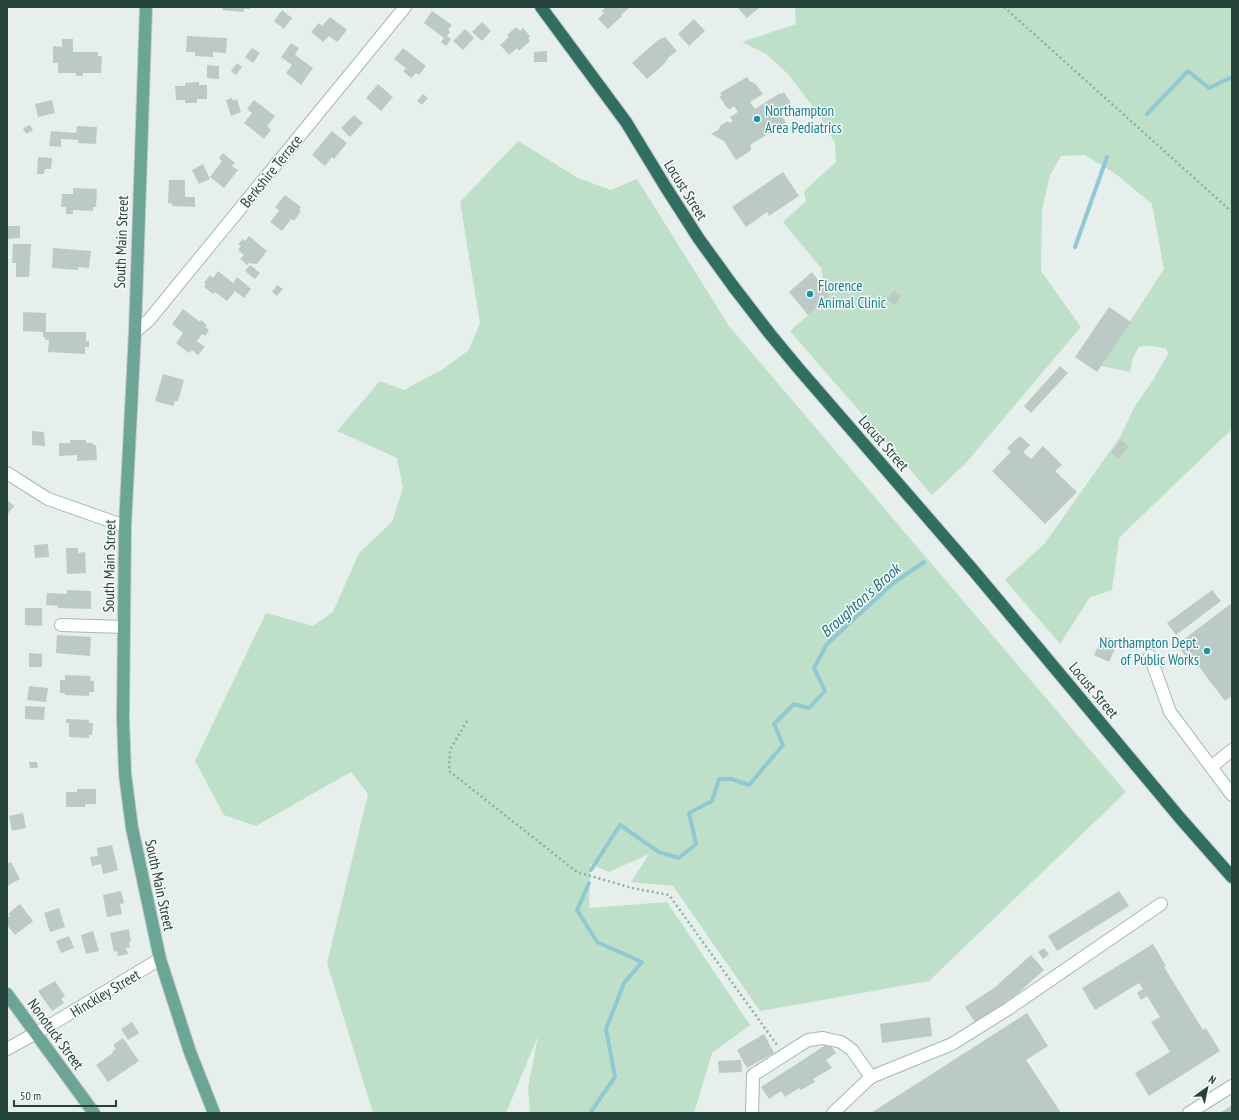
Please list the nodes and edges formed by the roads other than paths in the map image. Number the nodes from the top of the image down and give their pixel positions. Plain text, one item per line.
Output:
1 (146, 7) edge
2 (405, 7) edge
3 (541, 7) edge
4 (135, 332) junction
5 (7, 473) edge
6 (125, 526) junction
7 (61, 625) dead end
8 (124, 627) junction
9 (1150, 656) dead end
10 (1232, 750) edge
11 (1211, 767) junction
12 (1232, 795) edge
13 (1232, 877) edge
14 (1161, 904) dead end
15 (160, 959) junction
16 (7, 994) edge
17 (36, 1034) junction
18 (7, 1049) edge
19 (871, 1077) junction
20 (1232, 1086) edge
21 (94, 1113) edge
22 (214, 1113) edge
23 (752, 1113) edge
24 (833, 1113) edge
25 (1189, 1113) edge

1 - 4 main road, South Main Street
2 - 4 street, Berkshire Terrace
3 - 13 highway, Locust Street
4 - 6 main road, South Main Street
5 - 6 street
6 - 8 main road, South Main Street
7 - 8 street
8 - 15 main road, South Main Street
9 - 11 street
10 - 11 street
11 - 12 street
14 - 19 street
15 - 17 street, Hinckley Street
15 - 22 main road, South Main Street
16 - 17 main road, Nonotuck Street
17 - 18 street, Hinckley Street
17 - 21 main road, Nonotuck Street
19 - 23 street
19 - 24 street
20 - 25 street

